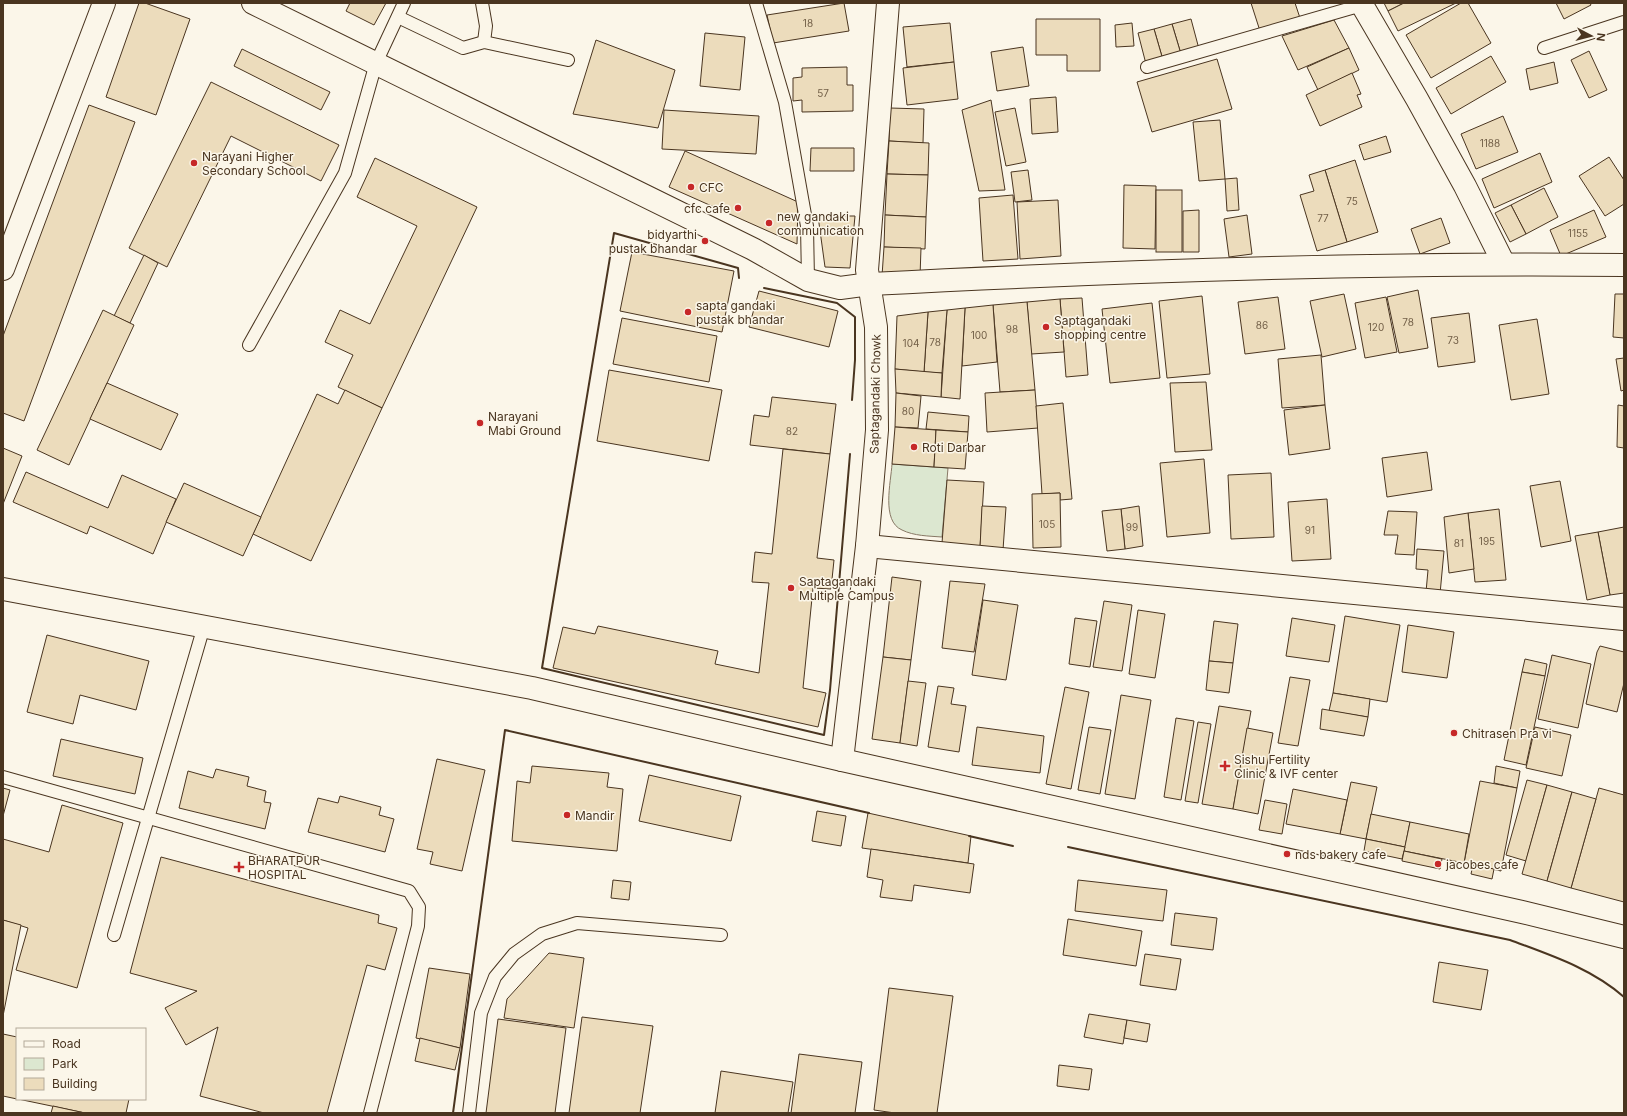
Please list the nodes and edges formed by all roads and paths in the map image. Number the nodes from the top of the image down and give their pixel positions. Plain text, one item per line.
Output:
1 (104, 3) edge
2 (253, 3) edge
3 (404, 3) edge
4 (482, 3) edge
5 (756, 3) edge
6 (888, 3) edge
7 (1361, 4) edge
8 (398, 17) junction
9 (1624, 22) edge
10 (484, 42) junction
11 (1544, 48) dead end
12 (568, 60) dead end
13 (376, 63) junction
14 (1148, 67) dead end
15 (1504, 264) junction
16 (1624, 266) edge
17 (3, 269) edge
18 (808, 280) junction
19 (870, 284) junction
20 (250, 344) dead end
21 (867, 546) junction
22 (3, 589) edge
23 (1624, 619) edge
24 (204, 626) junction
25 (842, 760) junction
26 (3, 777) edge
27 (148, 818) junction
28 (114, 934) dead end
29 (721, 935) dead end
30 (1624, 937) edge
31 (370, 1113) edge
32 (470, 1113) edge

1 - 17 street
2 - 13 street
3 - 8 lane
4 - 10 lane
5 - 18 lane
6 - 19 street, Saptagandaki Chowk
7 - 14 lane
7 - 15 street
8 - 10 lane
8 - 13 lane
9 - 11 lane
10 - 12 lane
13 - 18 street
13 - 20 lane
15 - 16 street
15 - 19 street
18 - 19 street
19 - 21 street, Saptagandaki Chowk
21 - 23 street
21 - 25 street, Saptagandaki Chowk
22 - 24 street
24 - 25 street
24 - 27 lane
25 - 30 street
26 - 27 lane
27 - 28 lane
27 - 31 lane
29 - 32 lane

